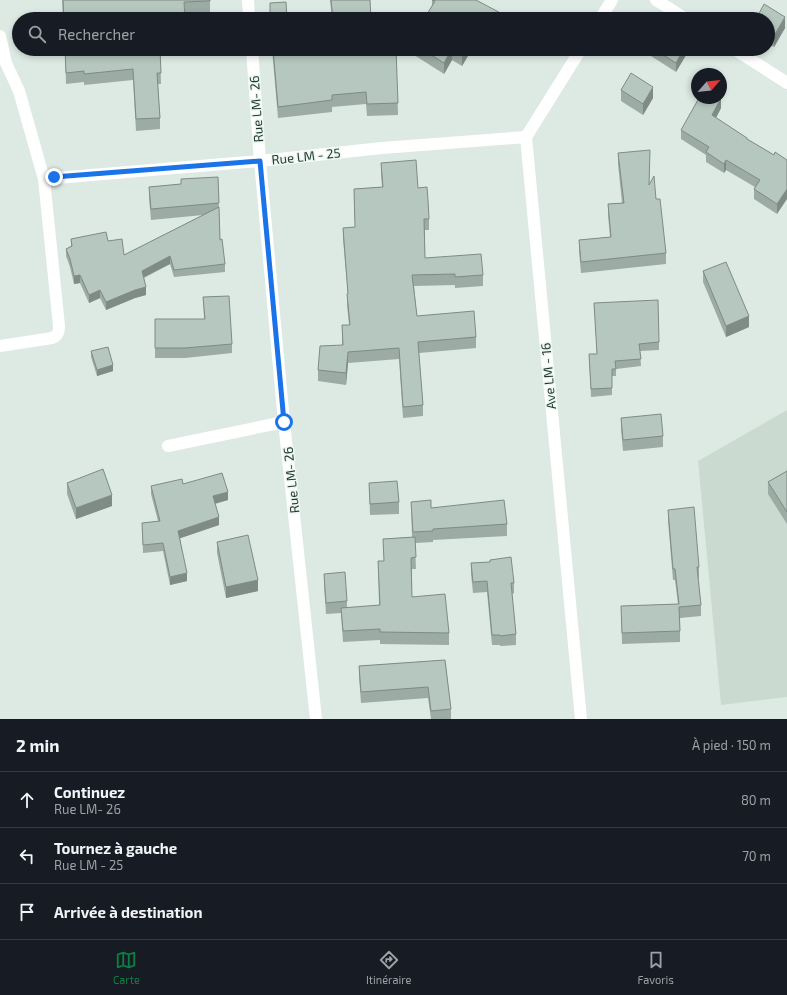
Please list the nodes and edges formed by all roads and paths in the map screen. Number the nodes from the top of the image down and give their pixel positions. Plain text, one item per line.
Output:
1 (248, 0) edge
2 (612, 0) edge
3 (656, 0) edge
4 (249, 12) edge
5 (604, 12) edge
6 (675, 12) edge
7 (0, 36) edge
8 (252, 56) edge
9 (577, 56) edge
10 (745, 56) edge
11 (787, 83) edge
12 (526, 137) junction
13 (260, 161) junction
14 (44, 179) junction
15 (0, 346) edge
16 (284, 422) junction
17 (168, 446) dead end
18 (316, 719) edge
19 (581, 719) edge

1 - 4 street
2 - 5 street
3 - 6 street
7 - 14 street
8 - 13 street, Rue LM- 26
9 - 12 street
10 - 11 street
12 - 13 street, Rue LM - 25
12 - 19 street, Ave LM - 16
13 - 14 street, Rue LM - 25
13 - 16 street, Rue LM- 26
14 - 15 street
16 - 17 street
16 - 18 street, Rue LM- 26

